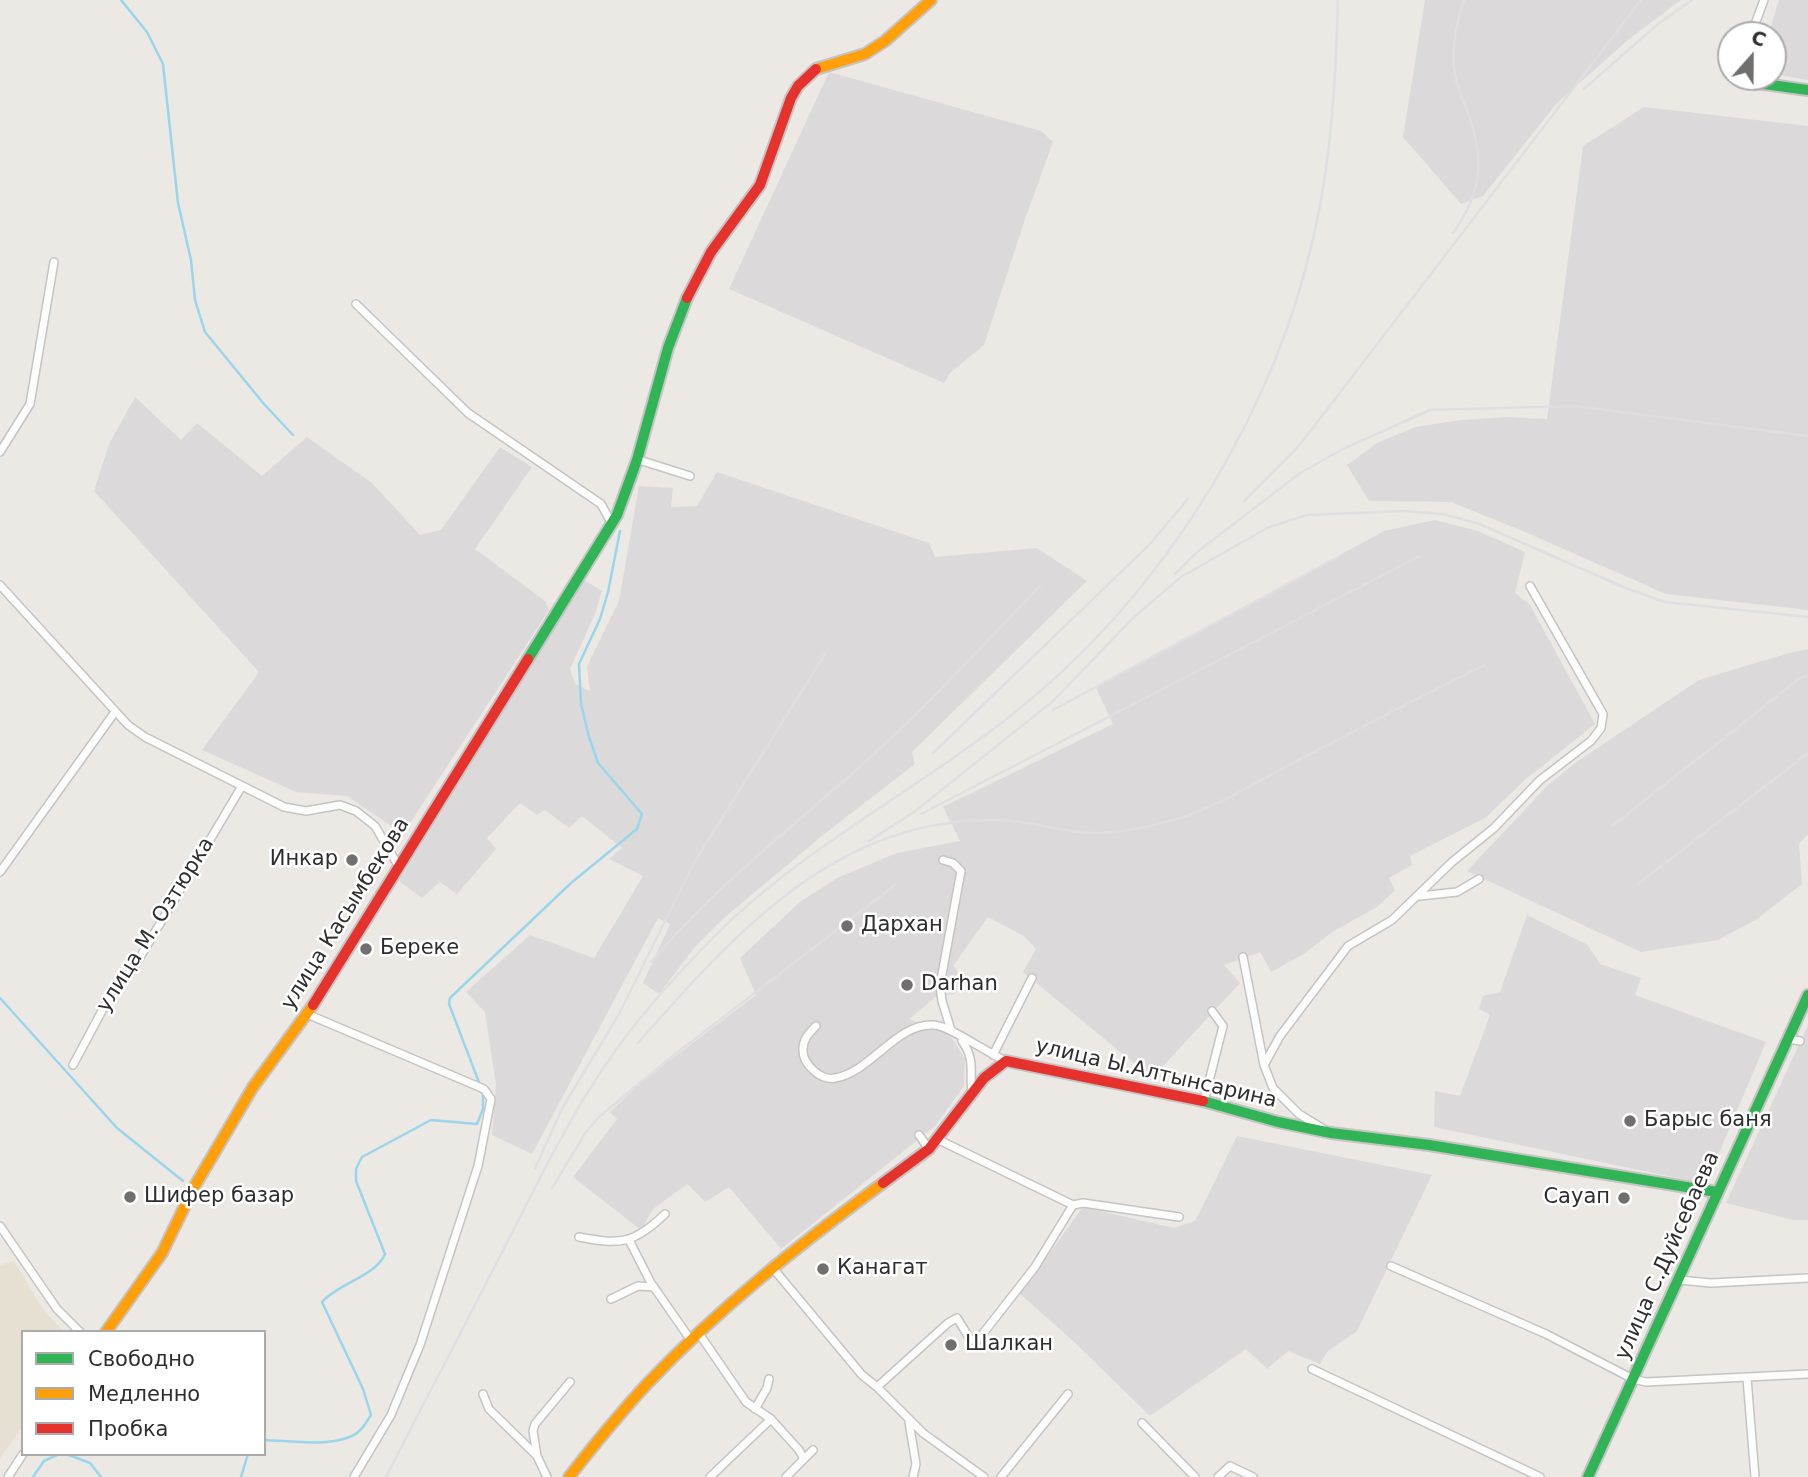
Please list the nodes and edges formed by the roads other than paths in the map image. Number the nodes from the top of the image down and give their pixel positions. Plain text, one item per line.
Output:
1 (931, 0) edge
2 (1764, 0) edge
3 (1756, 21) edge
4 (1787, 86) edge
5 (1808, 90) edge
6 (54, 262) dead end
7 (356, 304) dead end
8 (0, 453) edge
9 (636, 459) junction
10 (690, 476) dead end
11 (614, 519) junction
12 (0, 585) edge
13 (1530, 586) dead end
14 (3, 596) edge
15 (115, 712) junction
16 (242, 786) junction
17 (943, 860) dead end
18 (399, 867) junction
19 (0, 872) edge
20 (1479, 879) dead end
21 (1419, 896) junction
22 (1243, 957) dead end
23 (1032, 978) dead end
24 (1808, 995) edge
25 (1212, 1011) dead end
26 (307, 1014) junction
27 (816, 1026) dead end
28 (951, 1030) junction
29 (959, 1037) junction
30 (993, 1055) junction
31 (1006, 1060) junction
32 (74, 1065) dead end
33 (1264, 1065) junction
34 (972, 1093) junction
35 (1204, 1101) junction
36 (1331, 1133) junction
37 (919, 1135) dead end
38 (939, 1140) junction
39 (929, 1149) junction
40 (1717, 1192) junction
41 (1073, 1205) junction
42 (665, 1214) dead end
43 (1180, 1217) dead end
44 (0, 1226) edge
45 (579, 1237) dead end
46 (629, 1240) junction
47 (1391, 1266) dead end
48 (772, 1267) junction
49 (1808, 1278) edge
50 (1679, 1280) junction
51 (654, 1287) junction
52 (611, 1300) dead end
53 (78, 1330) edge
54 (107, 1330) edge
55 (694, 1336) junction
56 (1312, 1369) dead end
57 (1808, 1374) edge
58 (1747, 1378) junction
59 (769, 1379) dead end
60 (1633, 1379) junction
61 (570, 1382) dead end
62 (877, 1387) junction
63 (483, 1394) dead end
64 (1068, 1394) dead end
65 (755, 1409) junction
66 (771, 1419) junction
67 (909, 1421) junction
68 (1142, 1423) dead end
69 (813, 1450) dead end
70 (22, 1456) edge
71 (537, 1457) junction
72 (804, 1459) junction
73 (8, 1477) edge
74 (355, 1477) edge
75 (547, 1477) edge
76 (569, 1477) edge
77 (710, 1477) edge
78 (786, 1477) edge
79 (913, 1477) edge
80 (984, 1477) edge
81 (1001, 1477) edge
82 (1195, 1477) edge
83 (1218, 1477) edge
84 (1253, 1477) edge
85 (1540, 1477) edge
86 (1588, 1477) edge
87 (1755, 1477) edge

1 - 9 street, улица Касымбекова
2 - 3 street
4 - 5 street
6 - 8 street
7 - 11 street
9 - 10 street
9 - 11 street, улица Касымбекова
11 - 18 street, улица Касымбекова
12 - 14 street
13 - 21 street
14 - 15 street
15 - 16 street
15 - 19 street
16 - 18 street
16 - 32 street, улица М. Озтюрка
17 - 28 street
18 - 26 street, улица Касымбекова
20 - 21 street
21 - 33 street
22 - 33 street
23 - 30 street
24 - 40 street, улица С.Дуйсебаева
25 - 35 street
26 - 54 street, улица Касымбекова
26 - 74 street
27 - 28 street
28 - 29 street
29 - 30 street
29 - 34 street
30 - 31 street
31 - 34 street, улица Ы.Алтынсарина
31 - 35 street, улица Ы.Алтынсарина
33 - 36 street
34 - 38 street, улица Ы.Алтынсарина
35 - 36 street, улица Ы.Алтынсарина
36 - 40 street, улица Ы.Алтынсарина
37 - 39 street
38 - 39 street, улица Ы.Алтынсарина
38 - 41 street
39 - 48 street, улица Ы.Алтынсарина
40 - 50 street, улица С.Дуйсебаева
41 - 43 street
41 - 62 street
42 - 46 street
44 - 53 street
45 - 46 street
46 - 51 street
47 - 60 street, улица С.Дуйсебаева
48 - 55 street, улица Ы.Алтынсарина
48 - 62 street
49 - 50 street
50 - 60 street, улица С.Дуйсебаева
51 - 52 street
51 - 55 street
55 - 65 street
55 - 76 street, улица Ы.Алтынсарина
56 - 85 street
57 - 58 street
58 - 60 street
58 - 87 street
59 - 65 street
60 - 86 street, улица С.Дуйсебаева
61 - 71 street
62 - 67 street
63 - 71 street
64 - 81 street
65 - 66 street
66 - 72 street
66 - 77 street
67 - 79 street
67 - 80 street
68 - 82 street
69 - 72 street
70 - 73 street
71 - 75 street
72 - 78 street
83 - 84 street

